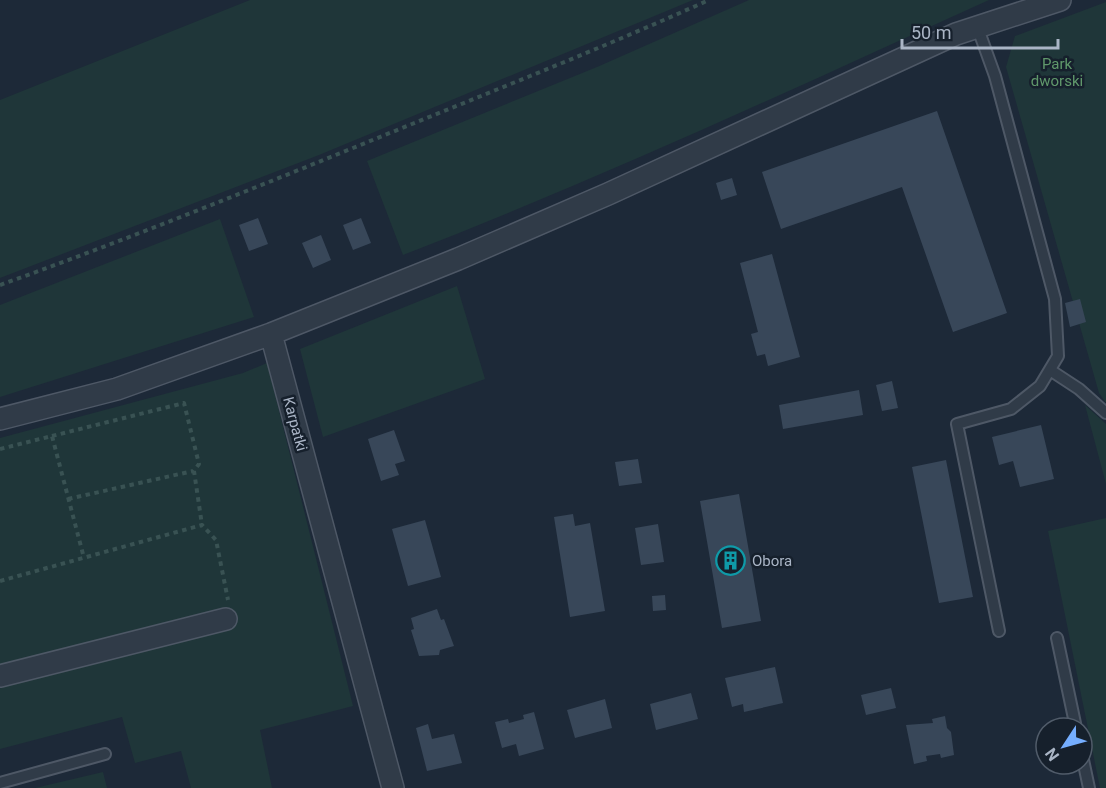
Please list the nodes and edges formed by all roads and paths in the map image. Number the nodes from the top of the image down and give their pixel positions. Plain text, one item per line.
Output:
1 (709, 0) edge
2 (1060, 0) edge
3 (1018, 6) edge
4 (977, 26) junction
5 (0, 285) edge
6 (270, 334) junction
7 (1050, 370) junction
8 (1106, 413) edge
9 (0, 419) edge
10 (52, 436) junction
11 (0, 449) edge
12 (194, 471) junction
13 (68, 499) junction
14 (202, 525) junction
15 (84, 558) junction
16 (0, 581) edge
17 (226, 619) joint
18 (999, 631) dead end
19 (1057, 638) dead end
20 (0, 676) edge
21 (1073, 716) edge
22 (105, 754) dead end
23 (0, 783) edge
24 (393, 788) edge

1 - 5 path
2 - 3 street
3 - 4 street
4 - 6 street
4 - 7 lane
6 - 9 street
6 - 24 street, Karpatki
7 - 8 lane
7 - 18 lane
10 - 11 path
10 - 12 path
10 - 13 path
12 - 13 path
12 - 14 path
13 - 15 path
14 - 15 path
14 - 17 path
15 - 16 path
17 - 20 street
19 - 21 lane
22 - 23 lane

